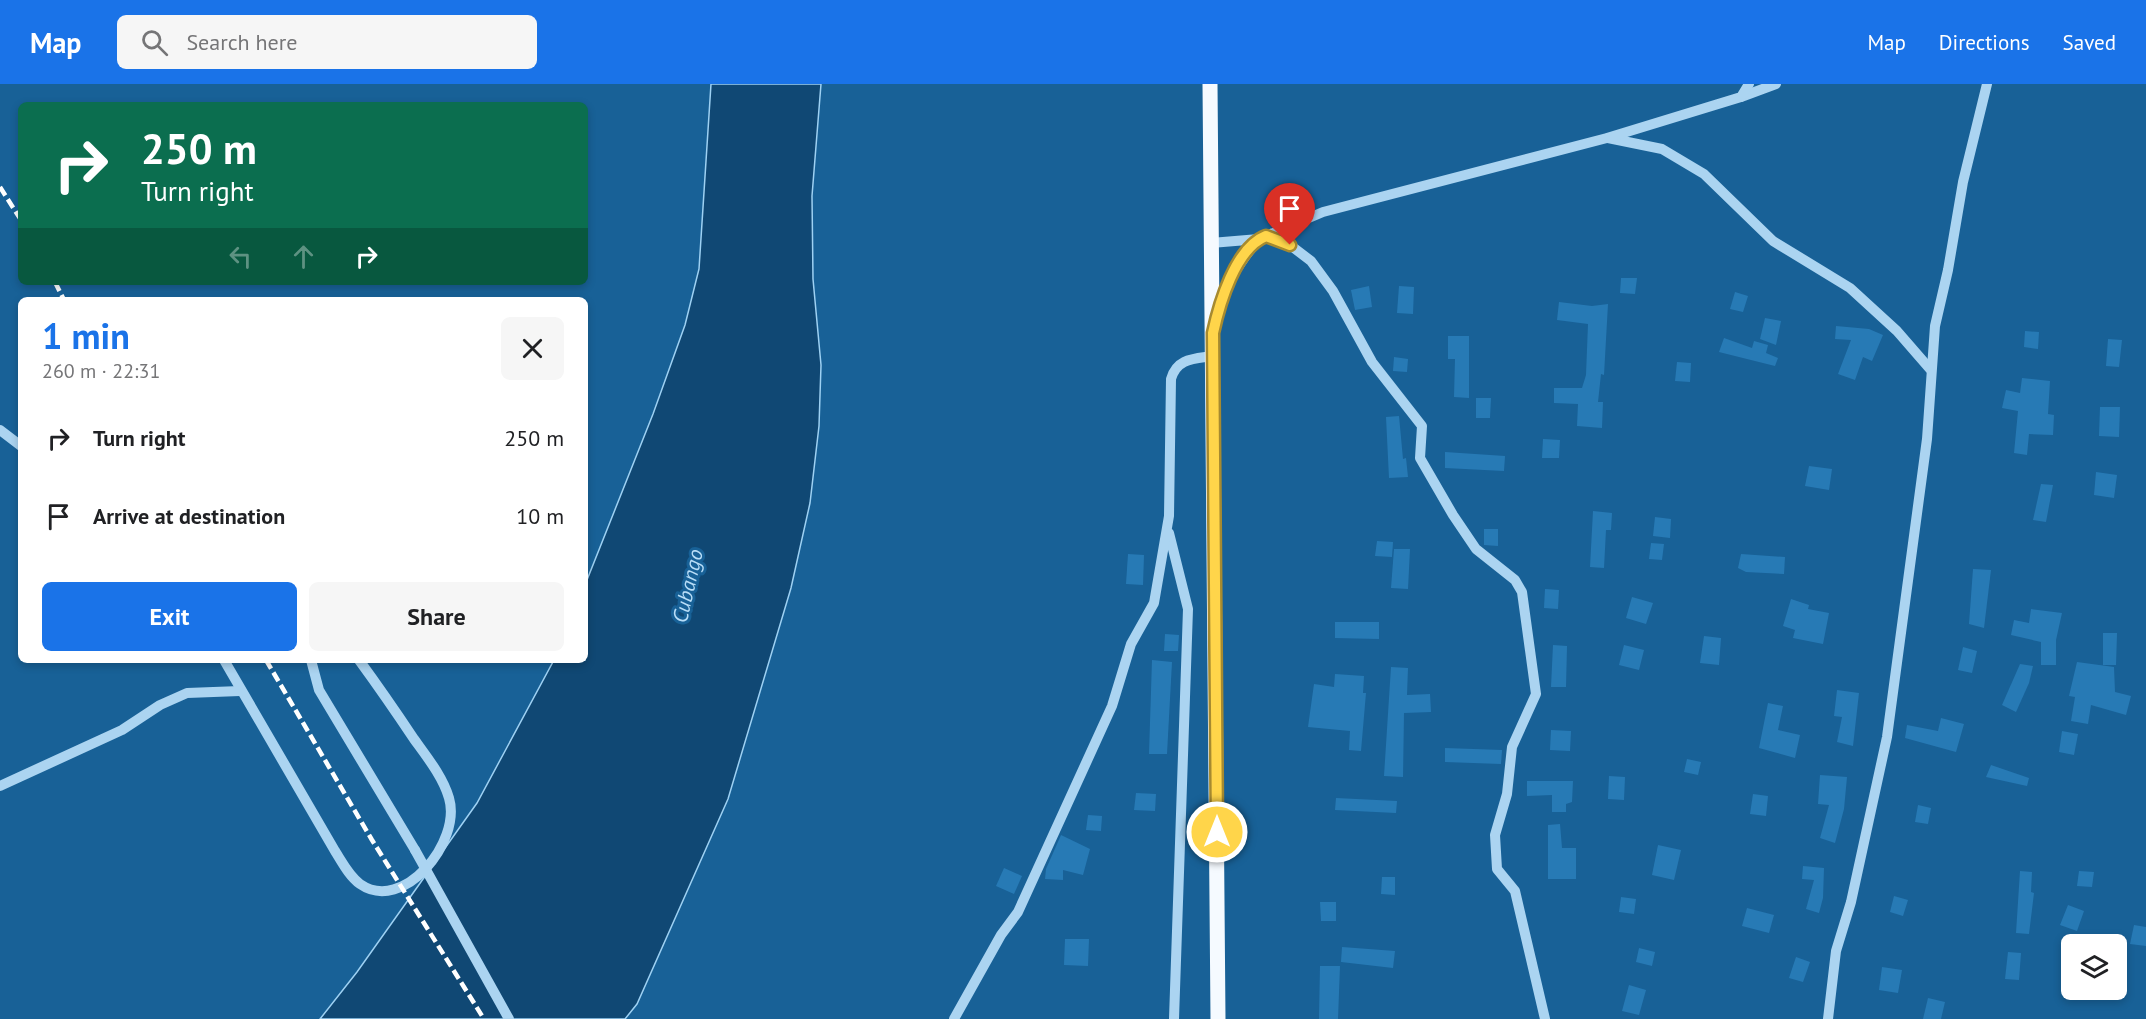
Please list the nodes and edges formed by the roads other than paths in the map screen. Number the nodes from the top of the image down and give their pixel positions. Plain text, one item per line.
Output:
1 (1210, 84) edge
2 (1749, 84) edge
3 (1776, 84) edge
4 (1987, 84) edge
5 (1741, 97) junction
6 (1607, 138) junction
7 (1262, 237) junction
8 (1211, 243) junction
9 (1213, 333) junction
10 (1213, 356) junction
11 (1930, 369) junction
12 (0, 430) edge
13 (18, 444) edge
14 (1168, 530) junction
15 (226, 663) edge
16 (312, 663) edge
17 (361, 663) edge
18 (240, 691) junction
19 (0, 786) edge
20 (509, 1019) edge
21 (954, 1019) edge
22 (1173, 1019) edge
23 (1218, 1019) edge
24 (1545, 1019) edge
25 (1828, 1019) edge

1 - 8 main road
2 - 5 street
3 - 5 street
4 - 11 street
5 - 6 street
6 - 7 street
6 - 11 street
7 - 8 street
7 - 9 street
7 - 24 street
8 - 9 main road
9 - 10 main road
10 - 14 street
10 - 23 main road
11 - 25 street
12 - 13 street
14 - 21 street
14 - 22 street
15 - 18 street
16 - 20 street, bridge
17 - 18 street
18 - 19 street

